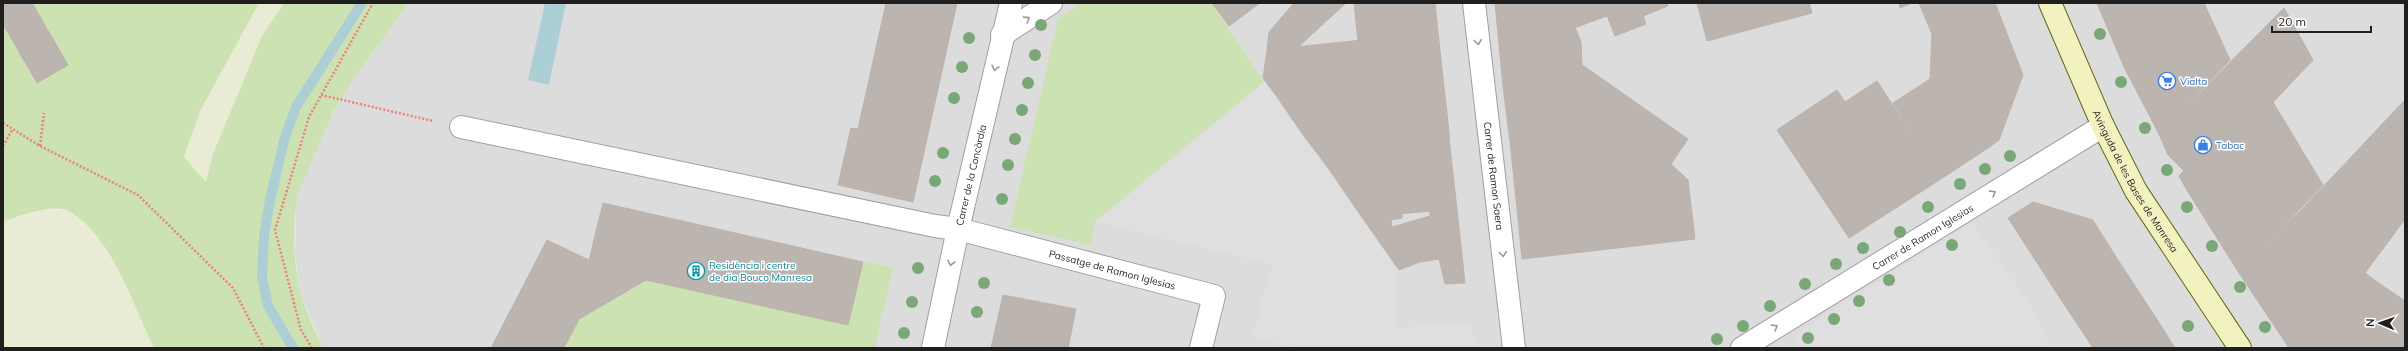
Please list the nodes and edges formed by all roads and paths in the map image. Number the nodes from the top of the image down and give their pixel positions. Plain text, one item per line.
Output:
1 (373, 3) edge
2 (1011, 3) edge
3 (1051, 3) edge
4 (1474, 3) edge
5 (2050, 3) edge
6 (1002, 35) junction
7 (321, 95) junction
8 (44, 113) dead end
9 (3, 124) edge
10 (2103, 126) junction
11 (461, 127) joint
12 (12, 130) junction
13 (3, 146) edge
14 (40, 146) junction
15 (958, 229) junction
16 (264, 348) edge
17 (312, 348) edge
18 (934, 348) edge
19 (1201, 348) edge
20 (1514, 348) edge
21 (1742, 348) edge
22 (2240, 348) edge

1 - 7 path
2 - 6 street, Carrer de la Concòrdia
6 -> 3 street
4 -> 20 street, Carrer de Ramon Saera
5 - 10 street, Avinguda de les Bases de Manresa
6 -> 15 street, Carrer de la Concòrdia
7 - 11 path
7 - 17 path
8 - 14 path
9 - 12 path
21 -> 10 street, Carrer de Ramon Iglesias
10 - 22 street, Avinguda de les Bases de Manresa
11 - 15 street
12 - 13 path
12 - 14 path
14 - 16 path
15 -> 18 street, Carrer de la Concòrdia
15 - 19 street, Passatge de Ramon Iglesias

